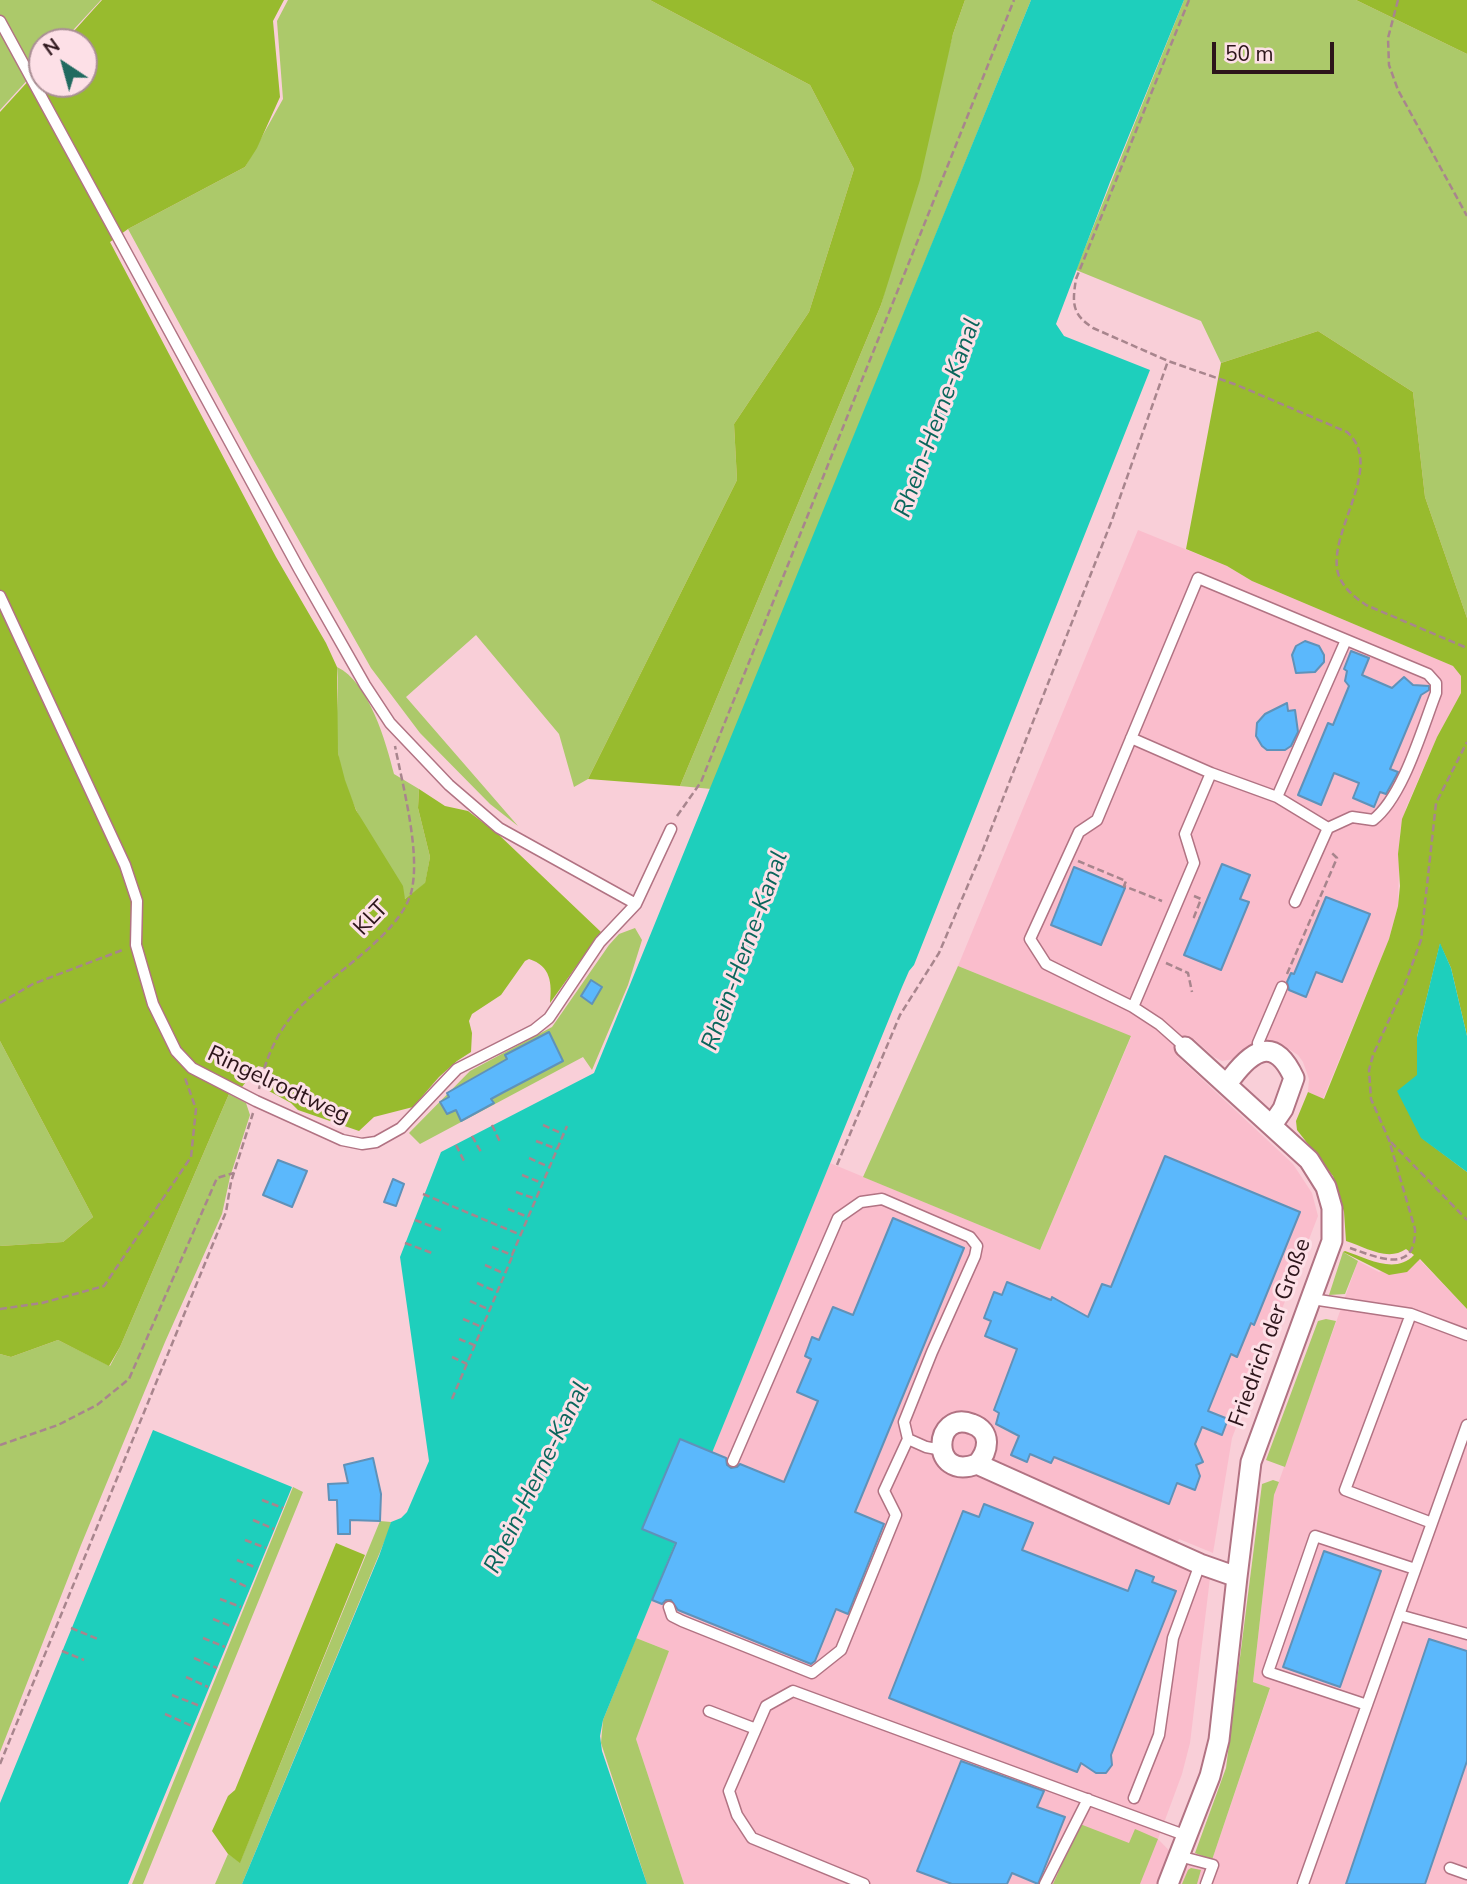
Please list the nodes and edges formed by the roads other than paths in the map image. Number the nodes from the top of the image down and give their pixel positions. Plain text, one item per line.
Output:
1 (0, 21) edge
2 (0, 596) edge
3 (1346, 640) junction
4 (1131, 738) junction
5 (1211, 772) junction
6 (1277, 797) junction
7 (1328, 828) junction
8 (671, 829) road end
9 (1295, 902) dead end
10 (636, 904) junction
11 (1282, 987) road end
12 (1133, 1007) junction
13 (1185, 1047) joint
14 (1259, 1052) junction
15 (1227, 1084) junction
16 (1272, 1125) junction
17 (1312, 1298) junction
18 (1411, 1314) junction
19 (1467, 1335) edge
20 (1467, 1425) edge
21 (908, 1439) junction
22 (942, 1450) junction
23 (733, 1461) dead end
24 (977, 1464) junction
25 (1432, 1523) junction
26 (1200, 1564) junction
27 (1416, 1569) junction
28 (1237, 1577) junction
29 (669, 1607) dead end
30 (1399, 1615) junction
31 (1467, 1634) edge
32 (1367, 1705) junction
33 (709, 1711) dead end
34 (756, 1728) junction
35 (1134, 1798) dead end
36 (1088, 1799) junction
37 (1187, 1836) junction
38 (1179, 1856) junction
39 (1450, 1868) dead end
40 (1467, 1874) edge
41 (864, 1884) edge
42 (1045, 1884) edge
43 (1168, 1884) edge
44 (1206, 1884) edge
45 (1303, 1884) edge

1 - 10 lane
2 - 10 lane, Ringelrodtweg
3 - 4 lane
3 - 6 lane
3 - 7 lane
4 - 5 lane
4 - 12 lane
5 - 6 lane
5 - 12 lane
6 - 7 lane
7 - 9 lane
8 - 10 lane, Ringelrodtweg
11 - 14 lane
12 - 13 lane
13 - 15 street, Friedrich der Große
14 - 15 street
14 - 16 street
15 - 16 street, Friedrich der Große
16 - 17 street, Friedrich der Große
17 - 18 lane
17 - 28 street, Friedrich der Große
18 - 19 lane
18 - 25 lane
20 - 25 lane
21 - 22 lane
21 - 23 lane
21 - 29 lane
22 - 24 street
22 - 24 street
24 - 26 street
25 - 27 lane
26 - 28 street
26 - 35 lane
27 - 30 lane
27 - 32 lane
28 - 37 street, Friedrich der Große
30 - 31 lane
30 - 32 lane
32 - 45 lane
33 - 34 lane
34 - 36 lane
34 - 41 lane
36 - 37 lane
36 - 42 lane
37 - 38 street, Friedrich der Große
38 - 43 street, Friedrich der Große
38 - 44 lane
39 - 40 lane

